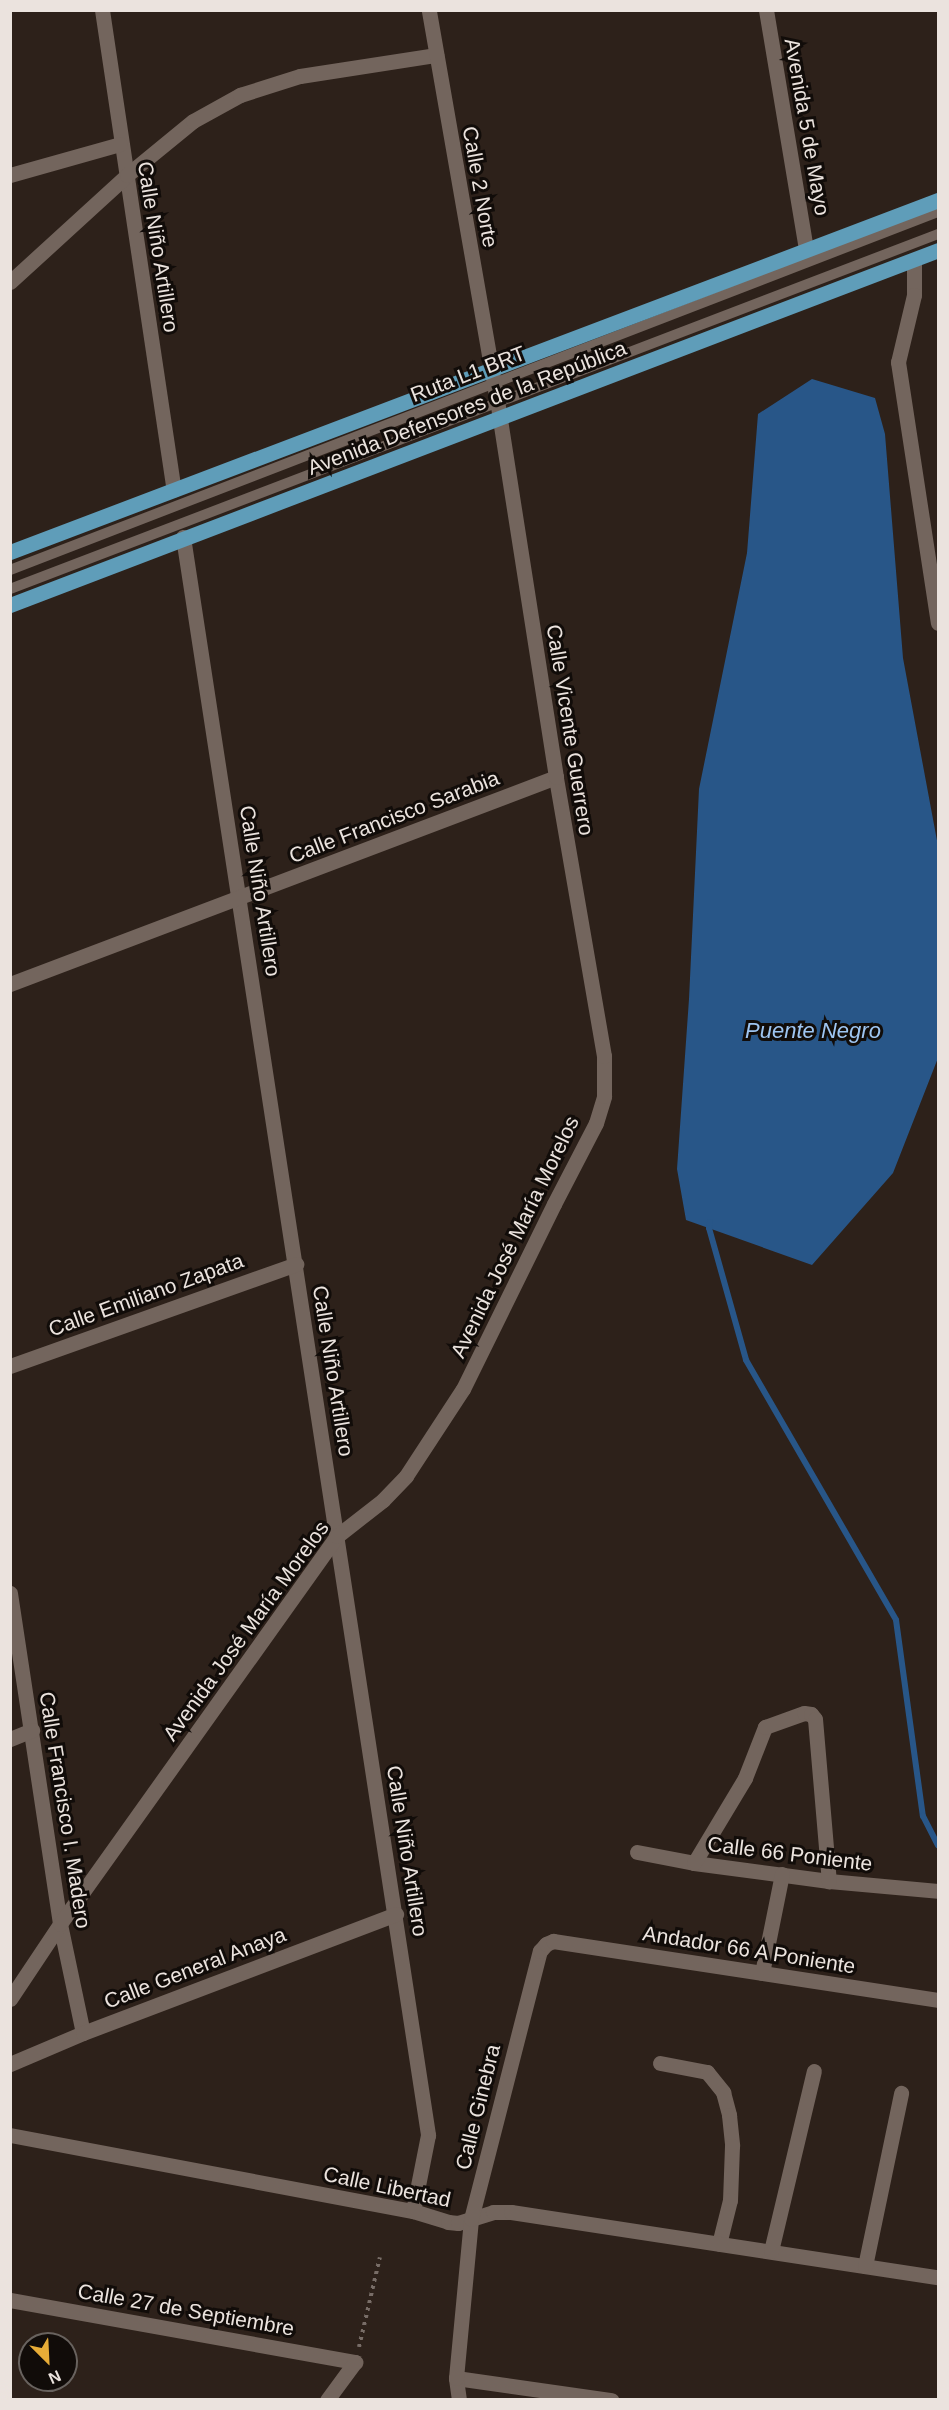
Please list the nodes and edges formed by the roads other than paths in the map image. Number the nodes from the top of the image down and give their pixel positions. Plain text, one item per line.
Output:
1 (102, 10) edge
2 (429, 10) edge
3 (766, 10) edge
4 (436, 55) junction
5 (120, 144) junction
6 (10, 175) edge
7 (127, 175) junction
8 (939, 200) edge
9 (939, 212) edge
10 (939, 234) edge
11 (806, 250) junction
12 (939, 250) edge
13 (914, 260) junction
14 (10, 282) edge
15 (493, 378) junction
16 (499, 411) junction
17 (174, 490) junction
18 (183, 537) junction
19 (10, 552) edge
20 (10, 570) edge
21 (10, 589) edge
22 (10, 605) edge
23 (939, 623) edge
24 (556, 777) junction
25 (240, 899) junction
26 (10, 984) edge
27 (604, 1096) joint
28 (296, 1264) junction
29 (10, 1366) edge
30 (337, 1536) junction
31 (10, 1593) edge
32 (16, 1672) edge
33 (32, 1730) junction
34 (10, 1739) edge
35 (637, 1852) dead end
36 (694, 1863) junction
37 (782, 1874) junction
38 (829, 1881) junction
39 (932, 1891) edge
40 (396, 1914) junction
41 (60, 1924) junction
42 (553, 1941) joint
43 (762, 1973) junction
44 (10, 1999) edge
45 (939, 2000) edge
46 (83, 2033) junction
47 (660, 2062) dead end
48 (10, 2064) edge
49 (814, 2071) dead end
50 (900, 2093) dead end
51 (10, 2135) edge
52 (413, 2211) junction
53 (471, 2219) junction
54 (719, 2244) junction
55 (771, 2251) junction
56 (865, 2266) junction
57 (936, 2276) edge
58 (10, 2300) edge
59 (456, 2378) junction
60 (327, 2400) edge
61 (459, 2400) edge
62 (611, 2400) edge

1 - 5 street, Calle Niño Artillero
2 - 4 street, Calle 2 Norte
3 - 11 street, Avenida 5 de Mayo
4 - 7 street
4 - 15 street, Calle 2 Norte
5 - 6 street
5 - 7 street, Calle Niño Artillero
7 - 14 street
7 - 17 street, Calle Niño Artillero
8 - 11 main road, Avenida Defensores de la República
9 - 15 lane, Ruta L1 BRT
10 - 16 lane, Ruta L1 BRT
11 - 15 main road, Avenida Defensores de la República
12 - 13 main road, Avenida Defensores de la República
13 - 16 main road, Avenida Defensores de la República
13 - 23 street
15 - 16 street, Calle Vicente Guerrero
15 - 17 main road, Avenida Defensores de la República
15 - 20 lane, Ruta L1 BRT
16 - 18 main road, Avenida Defensores de la República
16 - 21 lane, Ruta L1 BRT
16 - 24 street, Calle Vicente Guerrero
17 - 19 main road, Avenida Defensores de la República
18 - 22 main road, Avenida Defensores de la República
18 - 25 street, Calle Niño Artillero
24 - 25 street, Calle Francisco Sarabia
24 - 27 street, Calle Vicente Guerrero
25 - 26 street, Calle Francisco Sarabia
25 - 28 street, Calle Niño Artillero
27 - 30 street, Avenida José María Morelos
28 - 29 street, Calle Emiliano Zapata
28 - 30 street, Calle Niño Artillero
30 - 40 street, Calle Niño Artillero
30 - 41 street, Avenida José María Morelos
31 - 32 street, Calle Francisco I. Madero
32 - 33 street, Calle Francisco I. Madero
33 - 34 street
33 - 41 street, Calle Francisco I. Madero
35 - 36 street, Calle 66 Poniente
36 - 37 street, Calle 66 Poniente
36 - 38 street
37 - 38 street, Calle 66 Poniente
37 - 43 street
38 - 39 street, Calle 66 Poniente
40 - 46 street, Calle General Anaya
40 - 52 street, Calle Niño Artillero
41 - 44 street, Avenida José María Morelos
41 - 46 street, Calle Francisco I. Madero
42 - 43 street, Andador 66 A Poniente
42 - 53 street, Calle Ginebra
43 - 45 street, Andador 66 A Poniente
46 - 48 street, Calle General Anaya
47 - 54 street
49 - 55 street
50 - 56 street
51 - 52 street, Calle Libertad
52 - 53 street, Calle Libertad
53 - 54 street, Calle Libertad
53 - 59 street, Calle Ginebra
54 - 55 street, Calle Libertad
55 - 56 street, Calle Libertad
56 - 57 street, Calle Libertad
58 - 60 street, Calle 27 de Septiembre
59 - 61 street, Calle Ginebra
59 - 62 street

